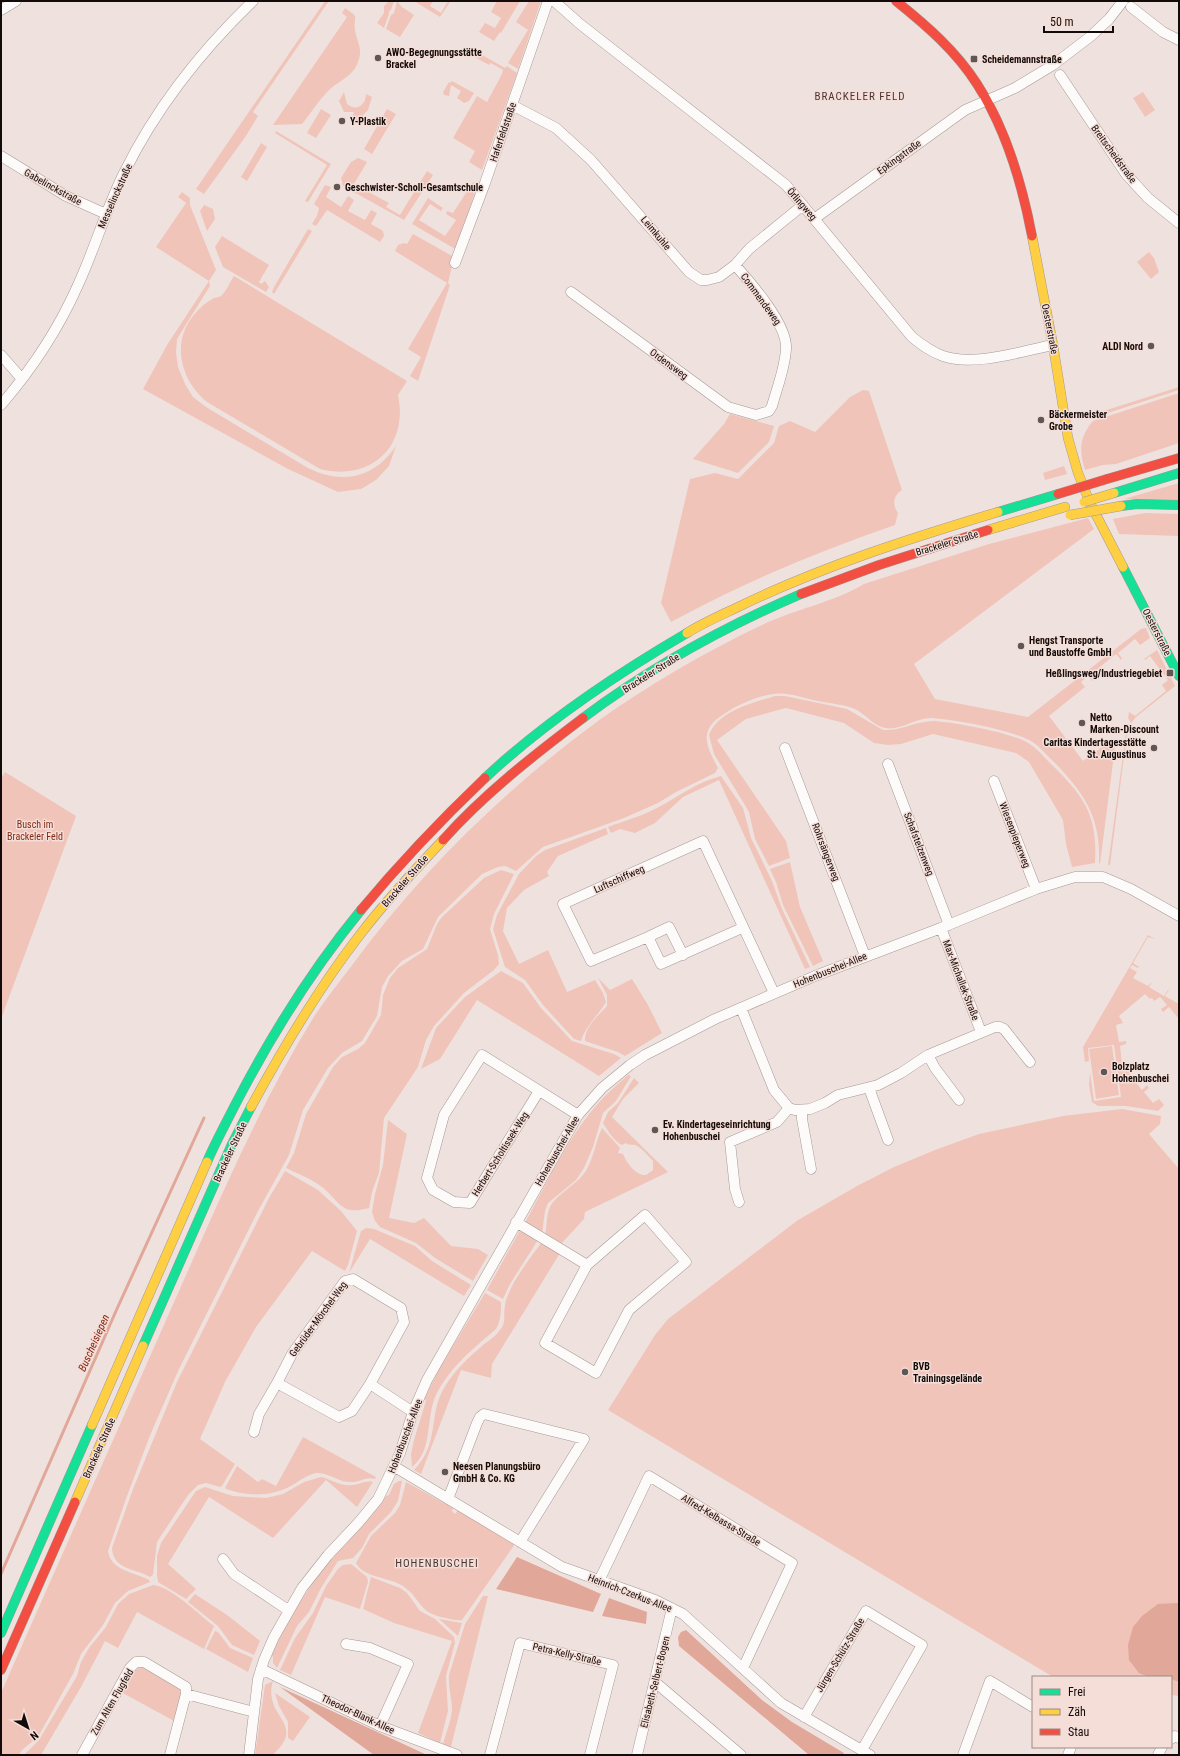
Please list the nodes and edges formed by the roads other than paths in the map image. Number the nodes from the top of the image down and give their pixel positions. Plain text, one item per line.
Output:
1 (16, 1) edge
2 (252, 1) edge
3 (548, 1) edge
4 (554, 1) edge
5 (896, 1) edge
6 (1127, 4) edge
7 (1, 10) edge
8 (1179, 40) edge
9 (1060, 76) dead end
10 (986, 101) junction
11 (512, 105) junction
12 (1, 156) edge
13 (803, 205) junction
14 (106, 214) junction
15 (814, 218) junction
16 (1179, 223) edge
17 (454, 263) dead end
18 (735, 265) junction
19 (571, 292) dead end
20 (1053, 345) junction
21 (1, 355) edge
22 (22, 379) junction
23 (1, 405) edge
24 (772, 406) joint
25 (1179, 452) edge
26 (1179, 458) edge
27 (1179, 473) edge
28 (1124, 474) junction
29 (1179, 505) edge
30 (1068, 511) junction
31 (1179, 676) edge
32 (785, 748) dead end
33 (888, 764) dead end
34 (994, 781) dead end
35 (1036, 889) junction
36 (1179, 916) edge
37 (945, 927) junction
38 (742, 928) junction
39 (648, 936) junction
40 (682, 955) junction
41 (865, 956) junction
42 (774, 993) junction
43 (741, 1008) junction
44 (981, 1032) junction
45 (928, 1055) junction
46 (1030, 1062) dead end
47 (869, 1088) junction
48 (538, 1091) junction
49 (959, 1100) dead end
50 (789, 1108) junction
51 (802, 1110) junction
52 (578, 1115) junction
53 (888, 1140) dead end
54 (811, 1169) dead end
55 (739, 1202) dead end
56 (516, 1222) junction
57 (587, 1265) junction
58 (277, 1383) junction
59 (370, 1384) junction
60 (413, 1412) junction
61 (254, 1432) dead end
62 (394, 1467) junction
63 (448, 1499) junction
64 (520, 1542) junction
65 (223, 1559) dead end
66 (598, 1580) junction
67 (672, 1608) junction
68 (288, 1610) junction
69 (1, 1634) edge
70 (346, 1644) dead end
71 (262, 1668) junction
72 (743, 1668) junction
73 (1, 1670) edge
74 (655, 1682) junction
75 (186, 1694) junction
76 (1032, 1706) edge
77 (254, 1712) junction
78 (804, 1717) junction
79 (380, 1726) junction
80 (866, 1753) edge
81 (82, 1755) edge
82 (170, 1755) edge
83 (249, 1755) edge
84 (457, 1755) edge
85 (490, 1755) edge
86 (590, 1755) edge
87 (637, 1755) edge
88 (741, 1755) edge
89 (963, 1755) edge

1 - 7 street
2 - 14 street, Messelinckstraße
3 - 11 street, Haferfeldstraße
4 - 13 street, Örlingweg
5 - 10 main road, Oesterstraße
6 - 8 street
6 - 10 street
9 - 16 street, Breitscheidstraße
10 - 15 street, Epkingstraße
10 - 20 main road, Oesterstraße
11 - 17 street, Haferfeldstraße
11 - 18 street, Leimkuhle
12 - 14 street, Gabelinckstraße
13 - 15 street, Örlingweg
13 - 18 street, Leimkuhle
14 - 22 street, Messelinckstraße
15 - 20 street, Örlingweg
18 - 24 street, Commendeweg
19 - 24 street, Ordensweg
20 - 31 main road, Oesterstraße
21 - 22 street
22 - 23 street, Messelinckstraße
25 - 28 main road
26 - 28 main road, Brackeler Straße
27 - 30 main road, bridge
28 - 69 main road, Brackeler Straße, bridge
29 - 30 main road, bridge
30 - 73 main road, Brackeler Straße
32 - 41 street, Rohrsängerweg
33 - 37 street, Schafstelzenweg
34 - 35 street, Wiesenpieperweg
35 - 36 street, Hohenbuschei-Allee
35 - 37 street, Hohenbuschei-Allee
37 - 41 street, Hohenbuschei-Allee
37 - 44 street, Max-Michallek-Straße
38 - 39 street, Luftschiffweg
38 - 40 street
38 - 42 street, Luftschiffweg
39 - 40 street
39 - 40 street, Luftschiffweg
41 - 42 street, Hohenbuschei-Allee
42 - 43 street, Hohenbuschei-Allee
43 - 50 street
43 - 52 street, Hohenbuschei-Allee
44 - 45 street, Max-Michallek-Straße
44 - 46 street, Max-Michallek-Straße
45 - 47 street, Max-Michallek-Straße
45 - 49 street
47 - 51 street, Max-Michallek-Straße
47 - 53 street
48 - 48 street, Herbert-Scholtissek-Weg
48 - 52 street, Herbert-Scholtissek-Weg
50 - 51 street, Max-Michallek-Straße
50 - 55 street
51 - 54 street
52 - 56 street, Hohenbuschei-Allee
56 - 57 street
56 - 60 street, Hohenbuschei-Allee
57 - 57 street
58 - 59 street, Gebrüder-Mörchel-Weg
58 - 59 street, Gebrüder-Mörchel-Weg
58 - 61 street, Gebrüder-Mörchel-Weg
59 - 60 street
60 - 62 street, Hohenbuschei-Allee
62 - 63 street, Heinrich-Czerkus-Allee
62 - 68 street, Hohenbuschei-Allee
63 - 64 street, Heinrich-Czerkus-Allee
63 - 64 street
64 - 66 street, Heinrich-Czerkus-Allee
65 - 68 street
66 - 67 street, Heinrich-Czerkus-Allee
66 - 72 street, Alfred-Kelbassa-Straße
67 - 72 street, Heinrich-Czerkus-Allee
67 - 74 street, Elisabeth-Selbert-Bogen
68 - 71 street, Hohenbuschei-Allee
70 - 79 street
71 - 77 street, Hohenbuschei-Allee
71 - 79 street, Theodor-Blank-Allee
72 - 78 street, Heinrich-Czerkus-Allee
74 - 87 street, Elisabeth-Selbert-Bogen
74 - 88 street
75 - 77 street
75 - 81 street, Zum Alten Flugfeld
75 - 82 street
76 - 89 street
77 - 83 street, Hohenbuschei-Allee
78 - 80 street, Heinrich-Czerkus-Allee
78 - 80 street, Jürgen-Schütz-Straße
79 - 84 street, Theodor-Blank-Allee
85 - 86 street, Petra-Kelly-Straße

